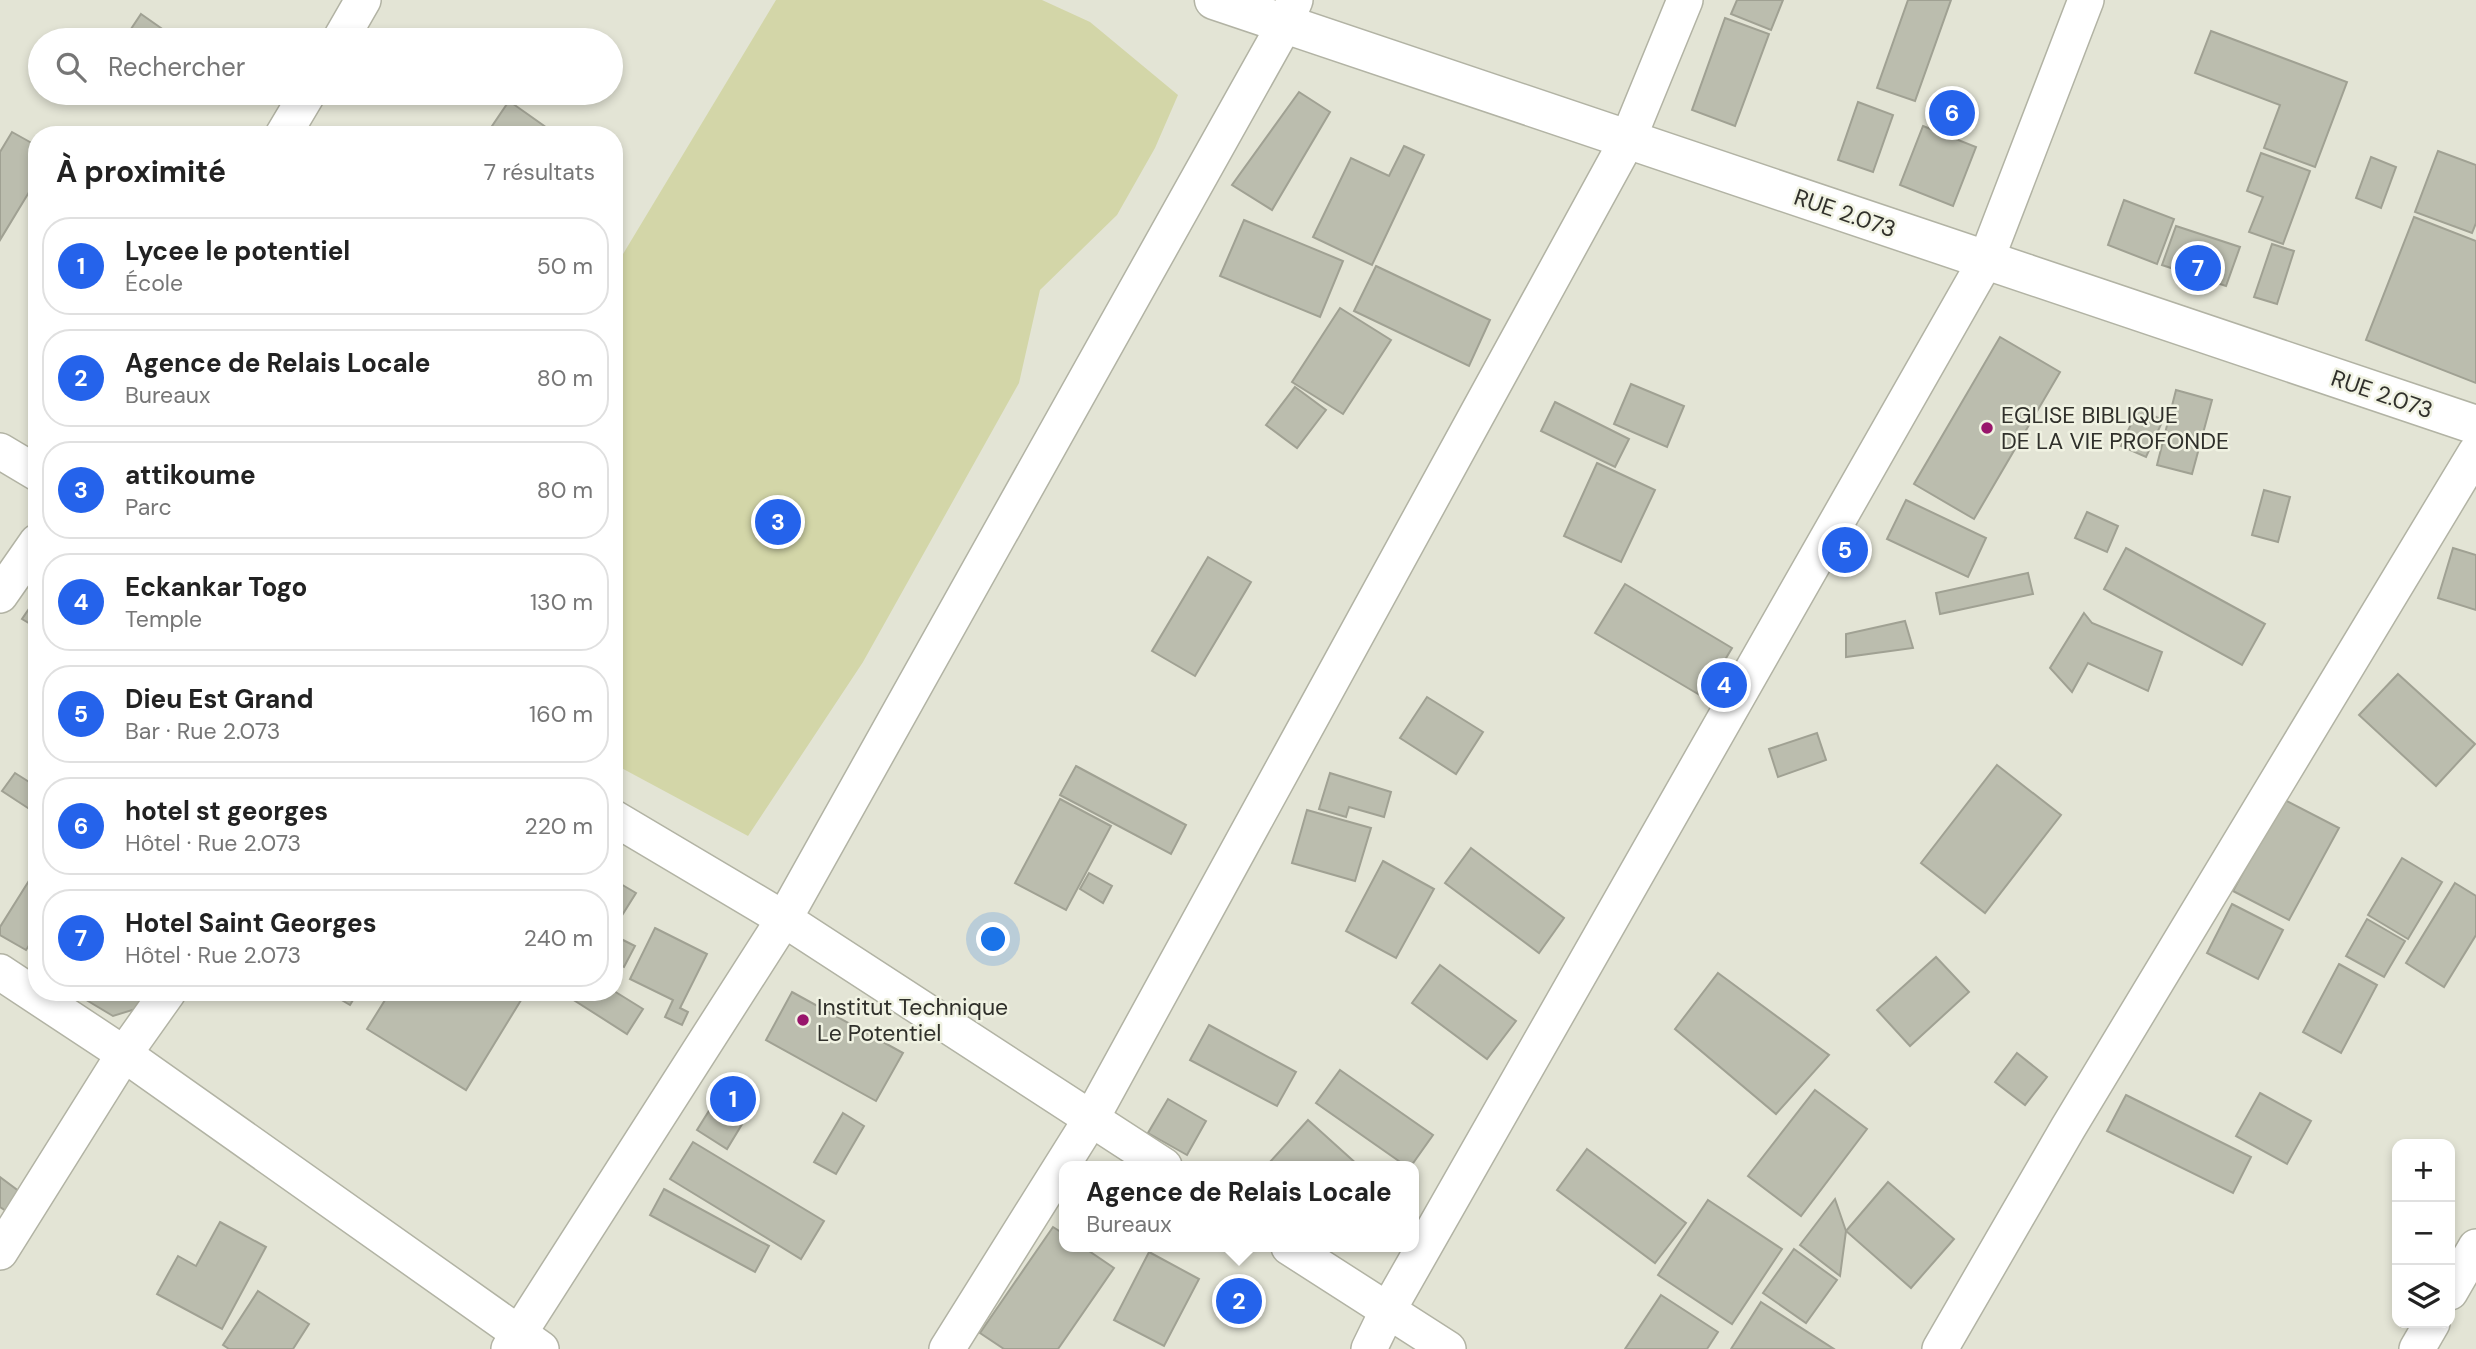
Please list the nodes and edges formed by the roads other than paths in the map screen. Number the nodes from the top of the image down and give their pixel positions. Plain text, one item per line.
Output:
1 (363, 0) edge
2 (1214, 0) edge
3 (1685, 0) edge
4 (2086, 0) edge
5 (1290, 12) edge
6 (347, 28) edge
7 (301, 105) edge
8 (288, 126) edge
9 (1628, 139) junction
10 (1986, 260) junction
11 (2476, 425) edge
12 (0, 451) edge
13 (2476, 452) edge
14 (28, 468) edge
15 (28, 555) edge
16 (0, 595) edge
17 (623, 823) edge
18 (783, 919) junction
19 (0, 972) edge
20 (28, 991) edge
21 (44, 1001) edge
22 (162, 1001) edge
23 (124, 1054) junction
24 (1091, 1119) junction
25 (1065, 1161) edge
26 (1156, 1161) edge
27 (1059, 1170) edge
28 (2476, 1247) edge
29 (0, 1252) edge
30 (1297, 1252) edge
31 (2455, 1283) edge
32 (1388, 1310) junction
33 (2429, 1328) edge
34 (523, 1344) edge
35 (947, 1349) edge
36 (1368, 1349) edge
37 (1448, 1349) edge
38 (1940, 1349) edge
39 (2417, 1349) edge

1 - 6 street
2 - 5 street, RUE 2.073
3 - 9 street
4 - 10 street
5 - 9 street, RUE 2.073
5 - 18 street
7 - 8 street
9 - 10 street, RUE 2.073
9 - 24 street
10 - 11 street, RUE 2.073
10 - 32 street
12 - 14 street
13 - 38 street
15 - 16 street
17 - 18 street
18 - 24 street
18 - 34 street
19 - 20 street
21 - 23 street
22 - 23 street
23 - 29 street
23 - 34 street
24 - 25 street
24 - 26 street
27 - 35 street
28 - 31 street
30 - 32 street
32 - 36 street
32 - 37 street
33 - 39 street

